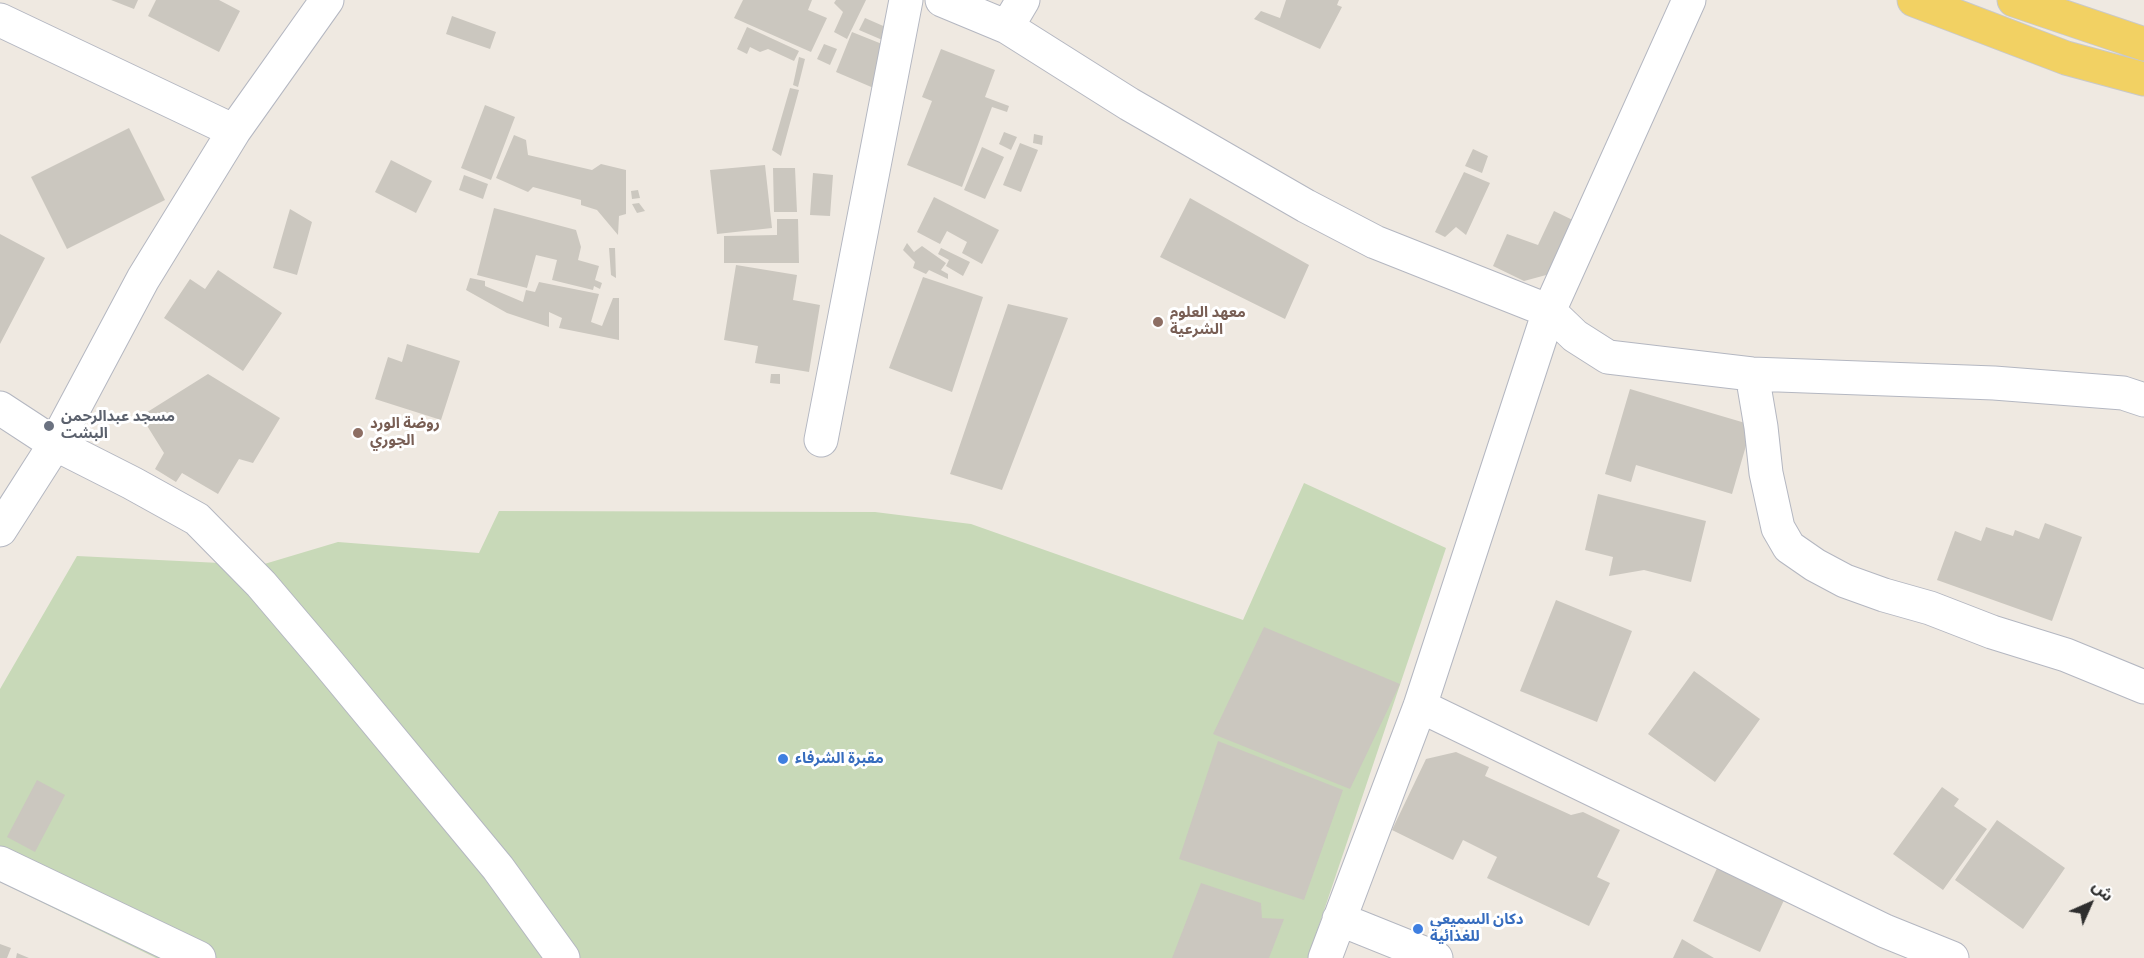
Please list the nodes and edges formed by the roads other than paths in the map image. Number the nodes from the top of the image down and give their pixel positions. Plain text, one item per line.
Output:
1 (327, 0) edge
2 (906, 0) edge
3 (942, 0) edge
4 (1689, 0) edge
5 (1914, 0) edge
6 (2014, 0) edge
7 (1015, 14) edge
8 (0, 20) edge
9 (2144, 44) edge
10 (2144, 79) edge
11 (234, 131) junction
12 (1549, 311) junction
13 (1752, 374) junction
14 (2137, 388) edge
15 (0, 408) edge
16 (821, 440) dead end
17 (55, 444) junction
18 (0, 530) edge
19 (2144, 687) edge
20 (1420, 706) junction
21 (0, 862) edge
22 (1339, 919) junction
23 (1883, 944) edge
24 (143, 945) edge
25 (199, 958) edge
26 (563, 958) edge
27 (1325, 958) edge
28 (1436, 958) edge
29 (1952, 958) edge

1 - 11 street
2 - 16 street
3 - 7 street
4 - 12 street
5 - 10 main road
6 - 9 main road
7 - 12 street
8 - 11 street
11 - 17 street
12 - 13 street
12 - 20 street
13 - 14 street
13 - 19 street
15 - 17 street
17 - 18 street
17 - 26 street
20 - 22 street
20 - 23 street
21 - 24 street
22 - 27 street
22 - 28 street
23 - 29 street
24 - 25 street

